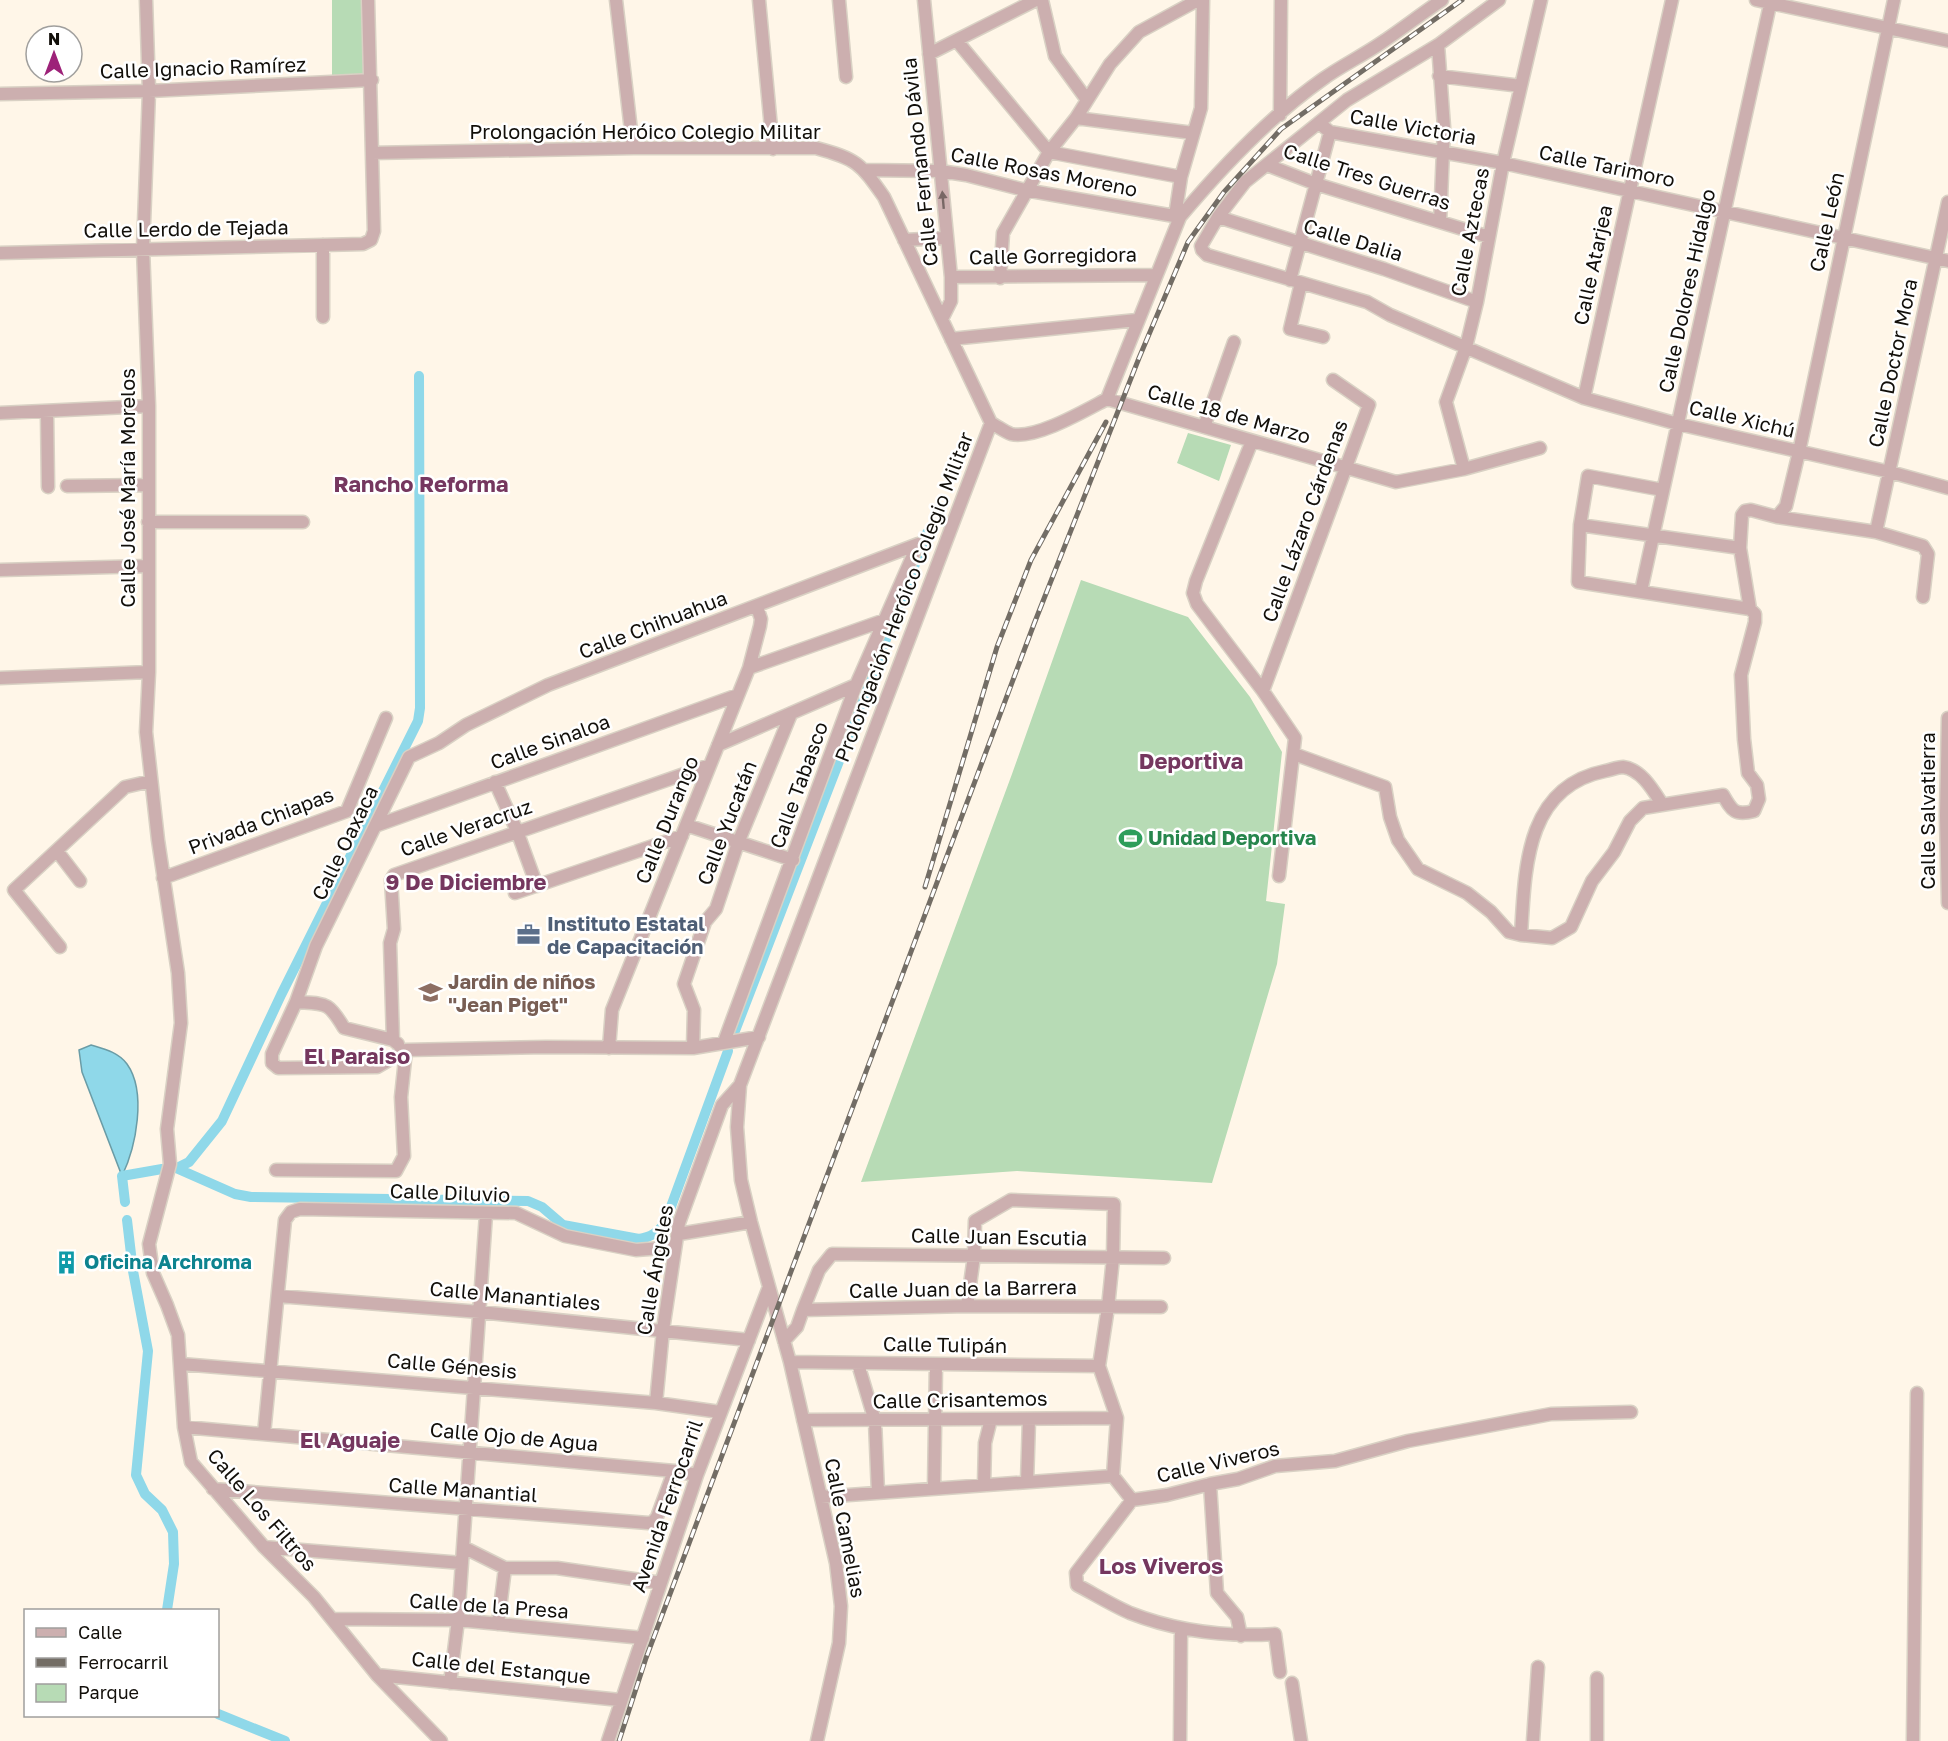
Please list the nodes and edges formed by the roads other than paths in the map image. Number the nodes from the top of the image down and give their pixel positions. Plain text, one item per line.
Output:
1 (146, 0) edge
2 (368, 0) edge
3 (616, 0) edge
4 (759, 0) edge
5 (839, 0) edge
6 (924, 0) edge
7 (1036, 0) edge
8 (1042, 0) edge
9 (1198, 0) edge
10 (1203, 0) edge
11 (1281, 0) edge
12 (1442, 0) edge
13 (1499, 0) edge
14 (1541, 0) edge
15 (1672, 0) edge
16 (1756, 0) edge
17 (1894, 0) edge
18 (1771, 2) edge
19 (1171, 6) edge
20 (1888, 28) junction
21 (957, 41) junction
22 (1948, 41) edge
23 (1438, 45) junction
24 (929, 54) junction
25 (1439, 76) junction
26 (846, 77) dead end
27 (372, 80) junction
28 (1521, 86) junction
29 (149, 92) junction
30 (0, 94) edge
31 (1087, 99) junction
32 (1280, 115) junction
33 (1076, 118) junction
34 (1319, 123) junction
35 (1330, 132) junction
36 (1193, 133) junction
37 (633, 148) junction
38 (773, 149) junction
39 (1049, 152) junction
40 (372, 153) junction
41 (1444, 154) junction
42 (1503, 163) junction
43 (1267, 165) junction
44 (864, 170) junction
45 (940, 171) junction
46 (1181, 177) junction
47 (1316, 184) junction
48 (1025, 190) junction
49 (1630, 190) junction
50 (1948, 202) edge
51 (1725, 211) junction
52 (1178, 217) junction
53 (1218, 218) junction
54 (1440, 222) junction
55 (1489, 237) junction
56 (1843, 237) junction
57 (946, 238) junction
58 (904, 240) junction
59 (1300, 244) junction
60 (323, 245) junction
61 (143, 249) junction
62 (0, 253) edge
63 (1942, 259) edge
64 (1156, 275) junction
65 (951, 277) junction
66 (1000, 278) junction
67 (1296, 281) junction
68 (1477, 302) junction
69 (323, 317) dead end
70 (942, 319) junction
71 (1137, 320) junction
72 (1323, 337) dead end
73 (951, 339) junction
74 (1234, 342) dead end
75 (1466, 347) junction
76 (1333, 380) dead end
77 (1584, 398) junction
78 (1107, 399) junction
79 (149, 406) junction
80 (47, 412) junction
81 (0, 413) edge
82 (991, 423) junction
83 (1678, 424) junction
84 (1204, 428) junction
85 (1252, 441) junction
86 (1540, 448) dead end
87 (1799, 452) junction
88 (1346, 466) junction
89 (1464, 469) junction
90 (1890, 472) junction
91 (148, 485) junction
92 (68, 486) dead end
93 (48, 487) dead end
94 (1948, 488) edge
95 (1663, 490) junction
96 (1777, 517) junction
97 (148, 522) junction
98 (303, 522) dead end
99 (1580, 525) junction
100 (1876, 532) junction
101 (1653, 536) junction
102 (918, 544) joint
103 (1740, 548) junction
104 (148, 566) junction
105 (0, 570) edge
106 (1641, 591) junction
107 (1923, 597) dead end
108 (757, 607) junction
109 (1750, 609) junction
110 (885, 620) junction
111 (749, 668) junction
112 (149, 672) junction
113 (0, 678) edge
114 (856, 685) junction
115 (1263, 691) junction
116 (738, 695) junction
117 (791, 714) junction
118 (386, 718) dead end
119 (1948, 718) edge
120 (718, 745) junction
121 (1294, 754) junction
122 (409, 757) joint
123 (710, 765) junction
124 (151, 781) junction
125 (495, 782) junction
126 (1662, 804) junction
127 (375, 826) junction
128 (684, 830) junction
129 (518, 831) junction
130 (738, 843) junction
131 (57, 851) junction
132 (793, 860) junction
133 (1279, 876) dead end
134 (163, 878) junction
135 (80, 880) dead end
136 (537, 886) junction
137 (515, 893) dead end
138 (1948, 903) edge
139 (1521, 935) junction
140 (60, 947) dead end
141 (178, 973) joint
142 (296, 1002) junction
143 (759, 1037) junction
144 (393, 1041) junction
145 (724, 1042) junction
146 (609, 1048) junction
147 (693, 1048) junction
148 (406, 1050) junction
149 (740, 1085) junction
150 (276, 1170) dead end
151 (486, 1214) junction
152 (751, 1222) junction
153 (679, 1234) junction
154 (675, 1247) junction
155 (974, 1256) junction
156 (1113, 1258) junction
157 (1164, 1258) dead end
158 (769, 1287) junction
159 (278, 1296) junction
160 (967, 1306) junction
161 (1108, 1307) junction
162 (1161, 1307) dead end
163 (803, 1311) junction
164 (480, 1312) junction
165 (780, 1324) joint
166 (663, 1330) junction
167 (749, 1340) junction
168 (784, 1341) junction
169 (790, 1362) junction
170 (181, 1364) junction
171 (858, 1364) junction
172 (936, 1365) junction
173 (1099, 1366) junction
174 (270, 1371) junction
175 (474, 1387) junction
176 (1917, 1394) dead end
177 (656, 1403) junction
178 (720, 1412) junction
179 (1631, 1412) dead end
180 (1117, 1418) junction
181 (991, 1419) junction
182 (1029, 1419) junction
183 (803, 1420) junction
184 (935, 1420) junction
185 (875, 1421) junction
186 (184, 1427) junction
187 (264, 1434) junction
188 (470, 1452) junction
189 (674, 1471) junction
190 (697, 1475) junction
191 (1113, 1476) junction
192 (1027, 1482) junction
193 (1210, 1484) junction
194 (984, 1485) junction
195 (213, 1489) junction
196 (934, 1489) junction
197 (878, 1493) junction
198 (821, 1497) junction
199 (1132, 1500) junction
200 (465, 1510) junction
201 (264, 1547) junction
202 (463, 1547) junction
203 (462, 1563) junction
204 (505, 1568) junction
205 (661, 1583) junction
206 (332, 1619) junction
207 (458, 1620) junction
208 (498, 1624) junction
209 (1181, 1629) junction
210 (1241, 1636) junction
211 (643, 1638) junction
212 (1538, 1667) dead end
213 (1280, 1672) dead end
214 (377, 1675) junction
215 (1597, 1678) dead end
216 (450, 1683) junction
217 (1292, 1683) dead end
218 (620, 1700) junction
219 (441, 1741) edge
220 (608, 1741) edge
221 (817, 1741) edge
222 (1180, 1741) edge
223 (1300, 1741) edge
224 (1533, 1741) edge
225 (1597, 1741) edge
226 (1913, 1741) edge

1 - 29 street, Calle José María Morelos
2 - 27 street
3 - 37 street
4 - 38 street
5 - 26 street
6 - 24 street, Calle Fernando Dávila
7 - 21 street
8 - 31 street
9 - 19 street
10 - 36 street
11 - 32 street
12 - 32 street
13 - 23 street
14 - 28 street, Calle Aztecas
15 - 49 street, Calle Atarjea
16 - 18 street
17 - 20 street, Calle León
18 - 20 street
18 - 51 street, Calle Dolores Hidalgo
19 - 31 street
20 - 22 street
20 - 56 street, Calle León
21 - 24 street
21 - 39 street
23 - 25 street
23 - 34 street
24 - 45 street, Calle Fernando Dávila
25 - 28 street
25 - 41 street
27 - 29 street, Calle Ignacio Ramírez
27 - 40 street
28 - 42 street, Calle Aztecas
29 - 30 street, Calle Ignacio Ramírez
29 - 61 street, Calle José María Morelos
31 - 33 street
32 - 52 street
33 - 36 street
33 - 39 street
34 - 35 street, Calle Victoria
34 - 43 street
35 - 41 street, Calle Victoria
35 - 47 street
36 - 46 street
37 - 38 street, Prolongación Heróico Colegio Militar
37 - 40 street, Prolongación Heróico Colegio Militar
38 - 44 street, Prolongación Heróico Colegio Militar
39 - 46 street
39 - 48 street
40 - 60 street, Calle Lerdo de Tejada
41 - 42 street, Calle Victoria
41 - 54 street
42 - 49 street, Calle Tarimoro
42 - 55 street, Calle Aztecas
43 - 47 street, Calle Tres Guerras
43 - 53 street
44 - 45 street, Calle Rosas Moreno
44 - 58 street, Prolongación Heróico Colegio Militar
45 - 48 street, Calle Rosas Moreno
57 -> 45 street, Calle Fernando Dávila
46 - 52 street
47 - 54 street, Calle Tres Guerras
47 - 59 street
48 - 52 street, Calle Rosas Moreno
48 - 66 street
49 - 51 street, Calle Tarimoro
49 - 77 street, Calle Atarjea
50 - 63 street, Calle Doctor Mora
51 - 56 street, Calle Tarimoro
51 - 83 street, Calle Dolores Hidalgo
52 - 64 street
53 - 59 street, Calle Dalia
53 - 67 street, Calle Xichú
54 - 55 street, Calle Tres Guerras
55 - 68 street, Calle Aztecas
56 - 63 street, Calle Tarimoro
56 - 87 street, Calle León
57 - 58 street
57 - 65 street, Calle Fernando Dávila
58 - 70 street, Prolongación Heróico Colegio Militar
59 - 67 street
59 - 68 street, Calle Dalia
60 - 61 street, Calle Lerdo de Tejada
60 - 69 street
61 - 62 street, Calle Lerdo de Tejada
61 - 79 street, Calle José María Morelos
63 - 90 street, Calle Doctor Mora
64 - 66 street, Calle Gorregidora
64 - 71 street
65 - 66 street, Calle Gorregidora
65 - 70 street, Calle Fernando Dávila
67 - 72 street
67 - 75 street, Calle Xichú
68 - 75 street, Calle Aztecas
70 - 73 street, Prolongación Heróico Colegio Militar
71 - 73 street
71 - 78 street
73 - 82 street, Prolongación Heróico Colegio Militar
74 - 84 street
75 - 77 street, Calle Xichú
75 - 89 street, Calle Aztecas
76 - 88 street, Calle Lázaro Cárdenas
77 - 83 street, Calle Xichú
78 - 82 street
78 - 84 street, Calle 18 de Marzo
79 - 80 street
79 - 91 street, Calle José María Morelos
80 - 81 street
80 - 93 street
82 - 143 street, Prolongación Heróico Colegio Militar
83 - 87 street, Calle Xichú
83 - 95 street, Calle Dolores Hidalgo
84 - 85 street, Calle 18 de Marzo
85 - 88 street, Calle 18 de Marzo
85 - 115 street
86 - 89 street, Calle 18 de Marzo
87 - 90 street, Calle Xichú
87 - 96 street, Calle León
88 - 89 street, Calle 18 de Marzo
88 - 115 street, Calle Lázaro Cárdenas
90 - 94 street, Calle Xichú
90 - 100 street, Calle Doctor Mora
91 - 92 street
91 - 97 street, Calle José María Morelos
95 - 99 street
95 - 101 street, Calle Dolores Hidalgo
96 - 100 street
96 - 103 street
97 - 98 street
97 - 104 street, Calle José María Morelos
99 - 101 street
99 - 106 street
100 - 107 street
101 - 103 street
101 - 106 street, Calle Dolores Hidalgo
102 - 108 street, Calle Chihuahua
102 - 110 street, Calle Tabasco
103 - 109 street
104 - 105 street
104 - 112 street, Calle José María Morelos
106 - 109 street
108 - 111 street, Calle Durango
108 - 122 street, Calle Chihuahua
109 - 126 street
110 - 111 street
110 - 114 street, Calle Tabasco
111 - 116 street, Calle Durango
112 - 113 street
112 - 124 street, Calle José María Morelos
114 - 117 street
114 - 132 street, Calle Tabasco
115 - 121 street
116 - 120 street, Calle Durango
116 - 125 street, Calle Sinaloa
117 - 120 street
117 - 130 street, Calle Yucatán
118 - 134 street, Privada Chiapas
119 - 138 street, Calle Salvatierra
120 - 123 street, Calle Durango
121 - 133 street
121 - 139 street
122 - 127 street, Calle Oaxaca
123 - 128 street, Calle Durango
123 - 129 street, Calle Veracruz
124 - 131 street
124 - 134 street, Calle José María Morelos
125 - 127 street, Calle Sinaloa
125 - 129 street
126 - 139 street
126 - 139 street
127 - 142 street, Calle Oaxaca
128 - 130 street
128 - 136 street
128 - 146 street, Calle Durango
129 - 136 street
129 - 144 street, Calle Veracruz
130 - 132 street
130 - 147 street, Calle Yucatán
131 - 135 street
131 - 140 street
132 - 145 street, Calle Tabasco
134 - 141 street, Calle José María Morelos
136 - 137 street
141 - 170 street, Calle Los Filtros
142 - 144 street
142 - 148 street, Calle Oaxaca
143 - 145 street
143 - 149 street, Prolongación Heróico Colegio Militar
144 - 148 street
145 - 147 street
146 - 147 street
146 - 148 street
148 - 150 street
149 - 152 street, Prolongación Heróico Colegio Militar
149 - 153 street, Calle Ángeles
151 - 154 street, Calle Diluvio
151 - 159 street, Calle Diluvio
151 - 164 street
152 - 153 street
152 - 158 street, Prolongación Heróico Colegio Militar
153 - 154 street, Calle Ángeles
154 - 166 street, Calle Ángeles
155 - 156 street, Calle Juan Escutia
155 - 156 street
155 - 160 street
155 - 163 street, Calle Juan Escutia
156 - 157 street, Calle Juan Escutia
156 - 161 street
158 - 165 street, Prolongación Heróico Colegio Militar
158 - 167 street, Avenida Ferrocarril
159 - 164 street, Calle Manantiales
159 - 174 street
160 - 161 street, Calle Juan de la Barrera
160 - 163 street, Calle Juan de la Barrera
161 - 162 street, Calle Juan de la Barrera
161 - 173 street
163 - 168 street
164 - 166 street, Calle Manantiales
164 - 175 street
165 - 168 street, Calle Camelias
166 - 167 street, Calle Manantiales
166 - 177 street, Calle Ángeles
167 - 178 street, Avenida Ferrocarril
168 - 169 street, Calle Camelias
169 - 171 street, Calle Tulipán
169 - 183 street, Calle Camelias
170 - 174 street, Calle Génesis
170 - 186 street, Calle Los Filtros
171 - 172 street, Calle Tulipán
171 - 185 street
172 - 173 street, Calle Tulipán
172 - 184 street
173 - 180 street
174 - 175 street, Calle Génesis
174 - 187 street
175 - 177 street, Calle Génesis
175 - 188 street
176 - 226 street
177 - 178 street, Calle Génesis
178 - 190 street, Avenida Ferrocarril
179 - 193 street, Calle Viveros
180 - 182 street, Calle Crisantemos
180 - 191 street
181 - 182 street, Calle Crisantemos
181 - 184 street, Calle Crisantemos
181 - 194 street
182 - 192 street
183 - 185 street, Calle Crisantemos
183 - 198 street, Calle Camelias
184 - 185 street, Calle Crisantemos
184 - 196 street
185 - 197 street
186 - 187 street, Calle Ojo de Agua
186 - 195 street, Calle Los Filtros
187 - 188 street, Calle Ojo de Agua
188 - 189 street, Calle Ojo de Agua
188 - 200 street
189 - 190 street, Calle Ojo de Agua
189 - 200 street, Calle Manantial
190 - 205 street, Avenida Ferrocarril
191 - 192 street
191 - 199 street
192 - 194 street
193 - 199 street, Calle Viveros
193 - 210 street
194 - 196 street
195 - 200 street, Calle Manantial
195 - 201 street, Calle Los Filtros
196 - 197 street
197 - 198 street
198 - 221 street, Calle Camelias
199 - 209 street
200 - 202 street
201 - 203 street
201 - 206 street, Calle Los Filtros
202 - 203 street
202 - 204 street
203 - 207 street
204 - 205 street
204 - 208 street
205 - 211 street, Avenida Ferrocarril
206 - 207 street, Calle de la Presa
206 - 214 street, Calle Los Filtros
207 - 208 street, Calle de la Presa
207 - 216 street
208 - 211 street, Calle de la Presa
209 - 210 street
209 - 222 street
210 - 213 street
211 - 218 street, Avenida Ferrocarril
212 - 224 street
214 - 216 street, Calle del Estanque
214 - 219 street, Calle Los Filtros
215 - 225 street
216 - 218 street, Calle del Estanque
217 - 223 street
218 - 220 street, Avenida Ferrocarril

